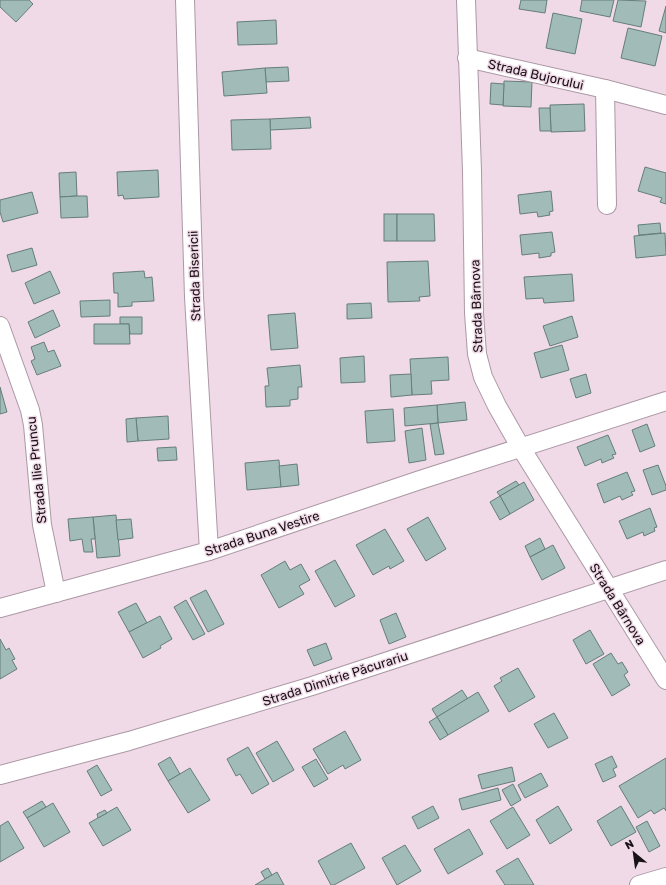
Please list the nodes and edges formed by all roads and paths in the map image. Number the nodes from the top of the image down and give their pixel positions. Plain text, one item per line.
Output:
1 (185, 0) edge
2 (466, 0) edge
3 (467, 58) junction
4 (605, 89) junction
5 (666, 106) edge
6 (607, 205) dead end
7 (0, 326) edge
8 (666, 401) edge
9 (520, 448) junction
10 (209, 551) junction
11 (666, 570) edge
12 (609, 589) junction
13 (56, 593) junction
14 (0, 608) edge
15 (666, 680) edge
16 (0, 775) edge
17 (666, 877) edge
18 (639, 885) edge

1 - 10 street, Strada Bisericii
2 - 3 street, Strada Bârnova
3 - 4 street, Strada Bujorului
3 - 9 street, Strada Bârnova
4 - 5 street, Strada Bujorului
4 - 6 street
7 - 13 street, Strada Ilie Pruncu
8 - 9 street, Strada Buna Vestire
9 - 10 street, Strada Buna Vestire
9 - 12 street, Strada Bârnova
10 - 13 street, Strada Buna Vestire
11 - 12 street, Strada Dimitrie Păcurariu
12 - 15 street, Strada Bârnova
12 - 16 street, Strada Dimitrie Păcurariu
13 - 14 street, Strada Buna Vestire
17 - 18 street

